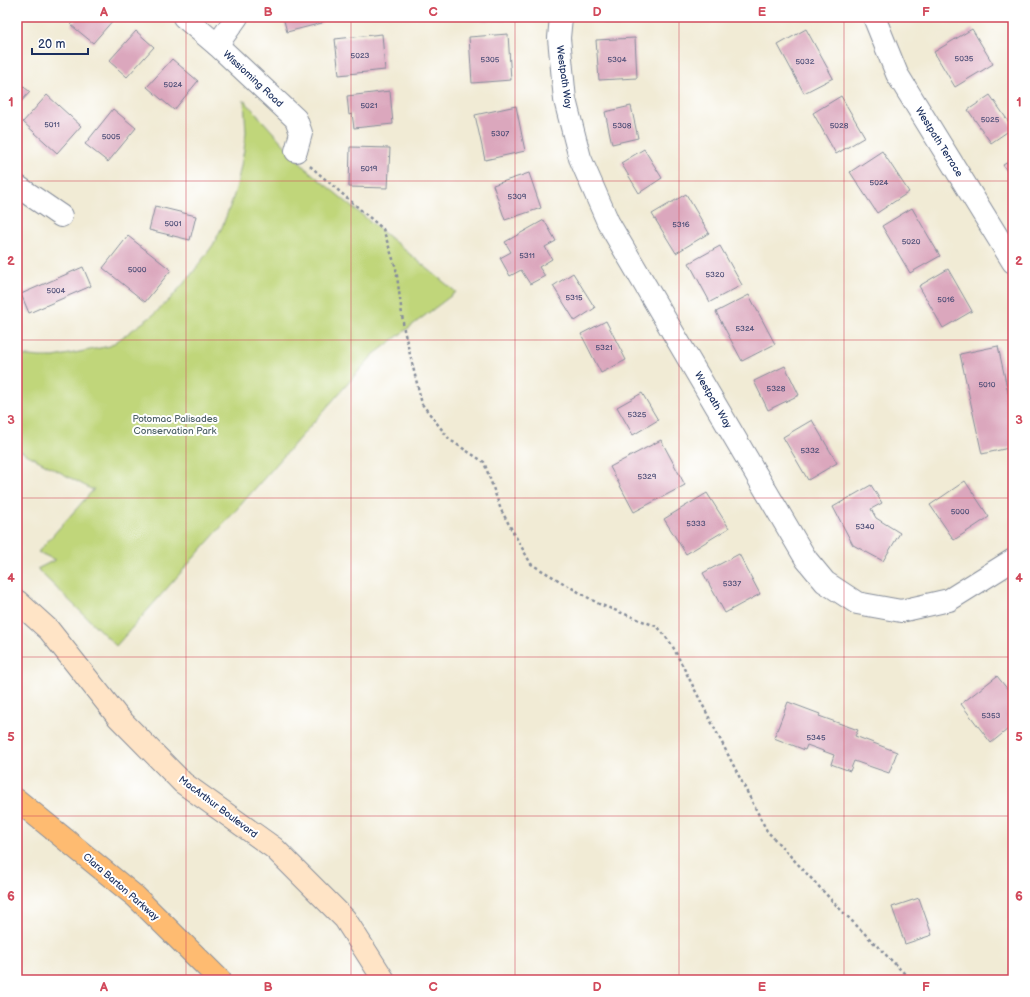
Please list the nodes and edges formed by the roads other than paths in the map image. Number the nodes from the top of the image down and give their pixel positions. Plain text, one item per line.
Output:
1 (184, 17) edge
2 (237, 17) edge
3 (560, 17) edge
4 (874, 17) edge
5 (217, 45) junction
6 (296, 151) road end
7 (17, 186) edge
8 (61, 216) dead end
9 (1013, 262) edge
10 (1013, 562) edge
11 (17, 601) edge
12 (17, 800) edge
13 (220, 980) edge
14 (384, 980) edge

1 - 5 street, Wissioming Road
2 - 5 street
3 - 10 street, Westpath Way
4 - 9 street, Westpath Terrace
5 - 6 street, Wissioming Road
7 - 8 street
11 - 14 main road, MacArthur Boulevard
12 - 13 highway, Clara Barton Parkway

